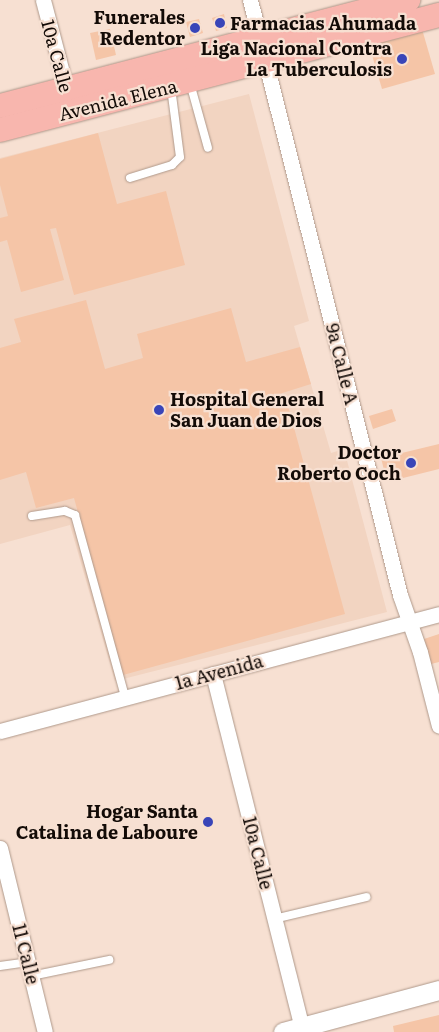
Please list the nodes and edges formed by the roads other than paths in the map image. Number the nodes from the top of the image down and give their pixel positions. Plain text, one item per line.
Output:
1 (43, 0) edge
2 (250, 0) edge
3 (408, 0) edge
4 (439, 15) edge
5 (260, 39) junction
6 (266, 62) junction
7 (180, 84) junction
8 (69, 100) junction
9 (0, 106) edge
10 (0, 130) edge
11 (208, 148) dead end
12 (130, 178) dead end
13 (32, 516) dead end
14 (439, 614) edge
15 (409, 622) junction
16 (213, 674) junction
17 (125, 697) junction
18 (439, 726) edge
19 (0, 731) edge
20 (0, 848) edge
21 (366, 897) dead end
22 (274, 919) junction
23 (109, 960) dead end
24 (0, 966) edge
25 (30, 969) junction
26 (439, 990) edge
27 (296, 1030) edge
28 (45, 1032) edge

1 - 8 street, 10a Calle
2 - 5 street, 9a Calle A
3 - 5 main road, Avenida Elena
4 - 6 main road, Avenida Elena
5 - 6 street, 9a Calle A
5 - 8 main road, Avenida Elena
6 - 7 main road, Avenida Elena
6 - 15 street, 9a Calle A
7 - 8 main road, Avenida Elena
7 - 11 lane
7 - 12 lane
8 - 9 main road, Avenida Elena
8 - 10 main road, Avenida Elena
13 - 17 lane
14 - 15 street, 1a Avenida
15 - 16 street, 1a Avenida
15 - 18 street, 9a Calle A
16 - 17 street, 1a Avenida
16 - 22 street, 10a Calle
17 - 19 street, 1a Avenida
20 - 25 street, 11 Calle
21 - 22 lane
22 - 27 street, 10a Calle
23 - 25 lane
24 - 25 lane
25 - 28 street, 11 Calle
26 - 27 street

